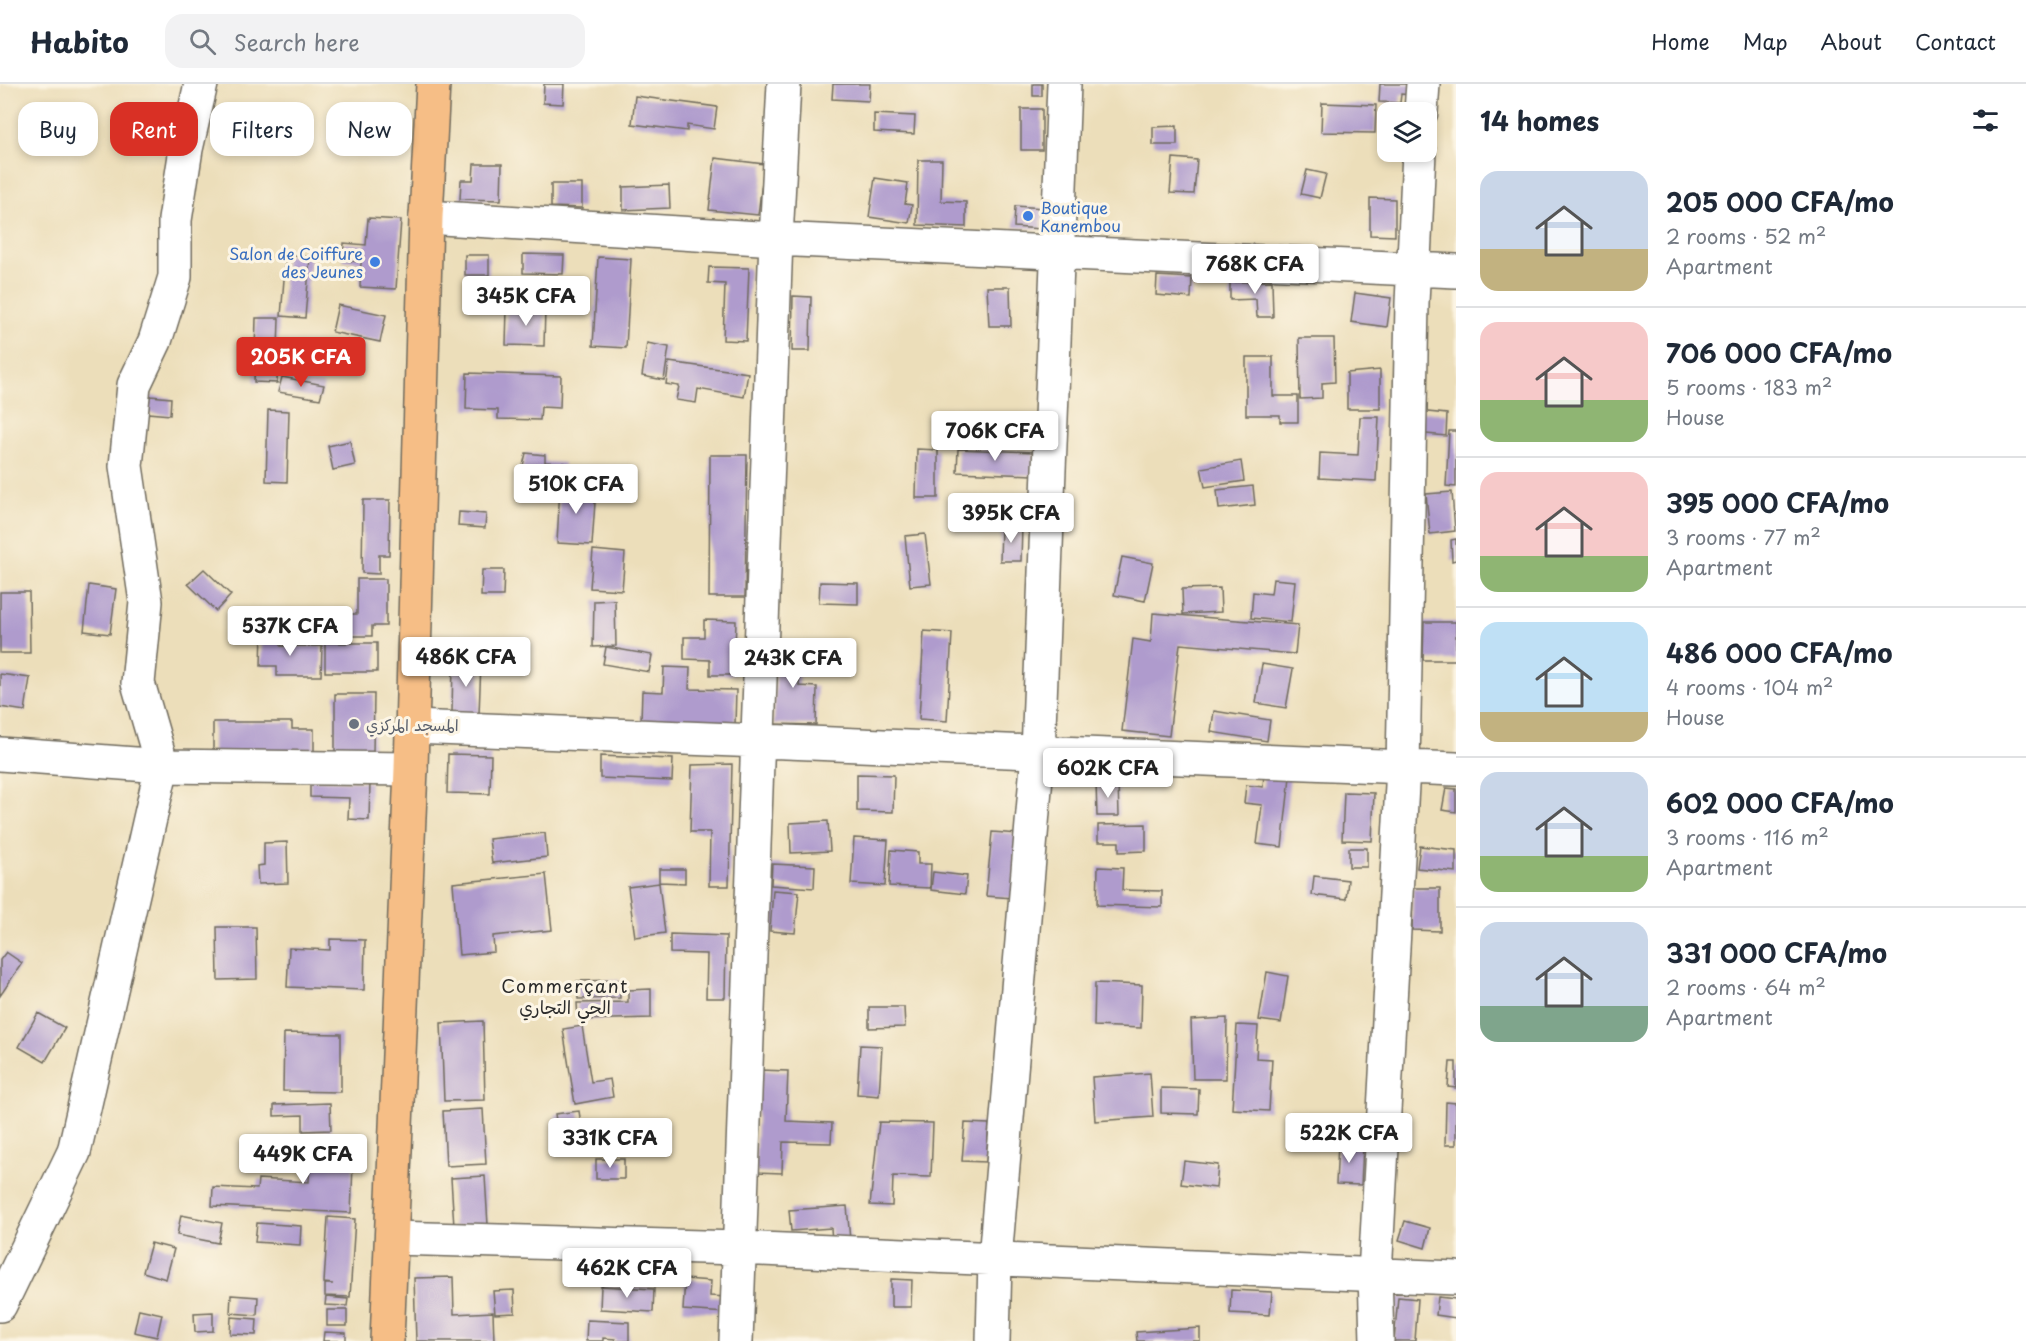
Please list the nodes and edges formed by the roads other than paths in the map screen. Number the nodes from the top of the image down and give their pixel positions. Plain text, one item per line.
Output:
1 (201, 84) edge
2 (433, 84) edge
3 (784, 84) edge
4 (1064, 84) edge
5 (1423, 84) edge
6 (1422, 102) edge
7 (1418, 162) edge
8 (426, 217) junction
9 (776, 239) junction
10 (1058, 252) junction
11 (1413, 269) junction
12 (1456, 271) edge
13 (413, 727) junction
14 (758, 741) junction
15 (1038, 753) junction
16 (0, 754) edge
17 (162, 766) junction
18 (1403, 767) junction
19 (411, 769) junction
20 (1456, 770) edge
21 (392, 1238) junction
22 (738, 1248) junction
23 (995, 1259) junction
24 (1375, 1274) junction
25 (1456, 1278) edge
26 (0, 1305) edge
27 (387, 1341) edge
28 (736, 1341) edge
29 (993, 1341) edge
30 (1377, 1341) edge

1 - 17 street
2 - 8 main road
3 - 9 street
4 - 10 street
5 - 6 street
7 - 11 street
8 - 9 street
8 - 13 main road
9 - 10 street
9 - 14 street
10 - 11 street
10 - 15 street
11 - 12 street
11 - 18 street
13 - 14 street
13 - 19 main road
14 - 15 street
14 - 22 street
15 - 18 street
15 - 23 street
16 - 17 street
17 - 19 street
17 - 26 street
18 - 20 street
18 - 24 street
19 - 21 main road
21 - 22 street
21 - 27 main road
22 - 23 street
22 - 28 street
23 - 24 street
23 - 29 street
24 - 25 street
24 - 30 street

